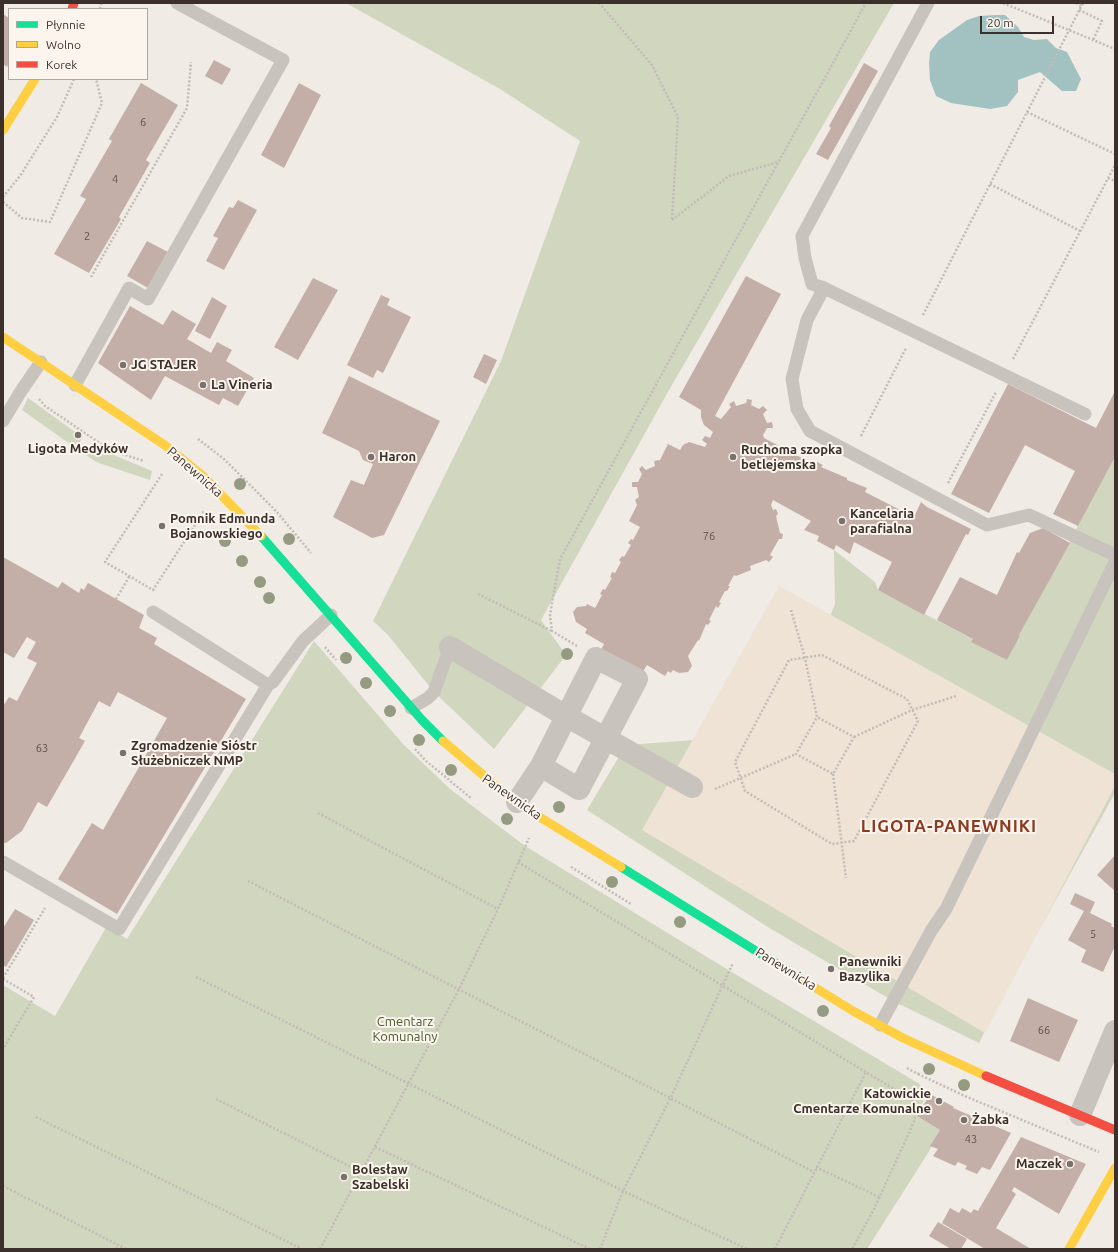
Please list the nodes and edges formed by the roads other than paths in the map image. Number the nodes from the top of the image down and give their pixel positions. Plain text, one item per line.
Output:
1 (177, 3) edge
2 (928, 3) edge
3 (34, 80) edge
4 (3, 130) edge
5 (824, 288) junction
6 (3, 337) edge
7 (41, 362) junction
8 (75, 385) junction
9 (1085, 414) dead end
10 (3, 421) edge
11 (1115, 555) edge
12 (1115, 562) edge
13 (153, 612) dead end
14 (332, 615) junction
15 (450, 647) joint
16 (268, 685) junction
17 (411, 708) junction
18 (566, 716) junction
19 (606, 738) junction
20 (540, 766) junction
21 (701, 789) road end
22 (517, 802) junction
23 (3, 862) edge
24 (880, 1025) junction
25 (1115, 1031) edge
26 (1080, 1115) junction
27 (1115, 1130) edge
28 (1115, 1168) edge
29 (1069, 1249) edge

1 - 8 lane
2 - 5 lane
3 - 4 street
5 - 9 lane
5 - 11 lane
6 - 7 street, Panewnicka
7 - 8 street, Panewnicka
7 - 10 lane
8 - 14 street, Panewnicka
12 - 24 lane
13 - 16 lane
14 - 16 lane
14 - 17 street, Panewnicka
15 - 17 lane
15 - 18 street
16 - 23 lane
17 - 22 street, Panewnicka
18 - 19 street
18 - 19 street
18 - 20 street
19 - 20 street
19 - 21 street
20 - 22 street
22 - 24 street, Panewnicka
24 - 26 street, Panewnicka
25 - 26 street
26 - 27 street, Panewnicka
28 - 29 street

